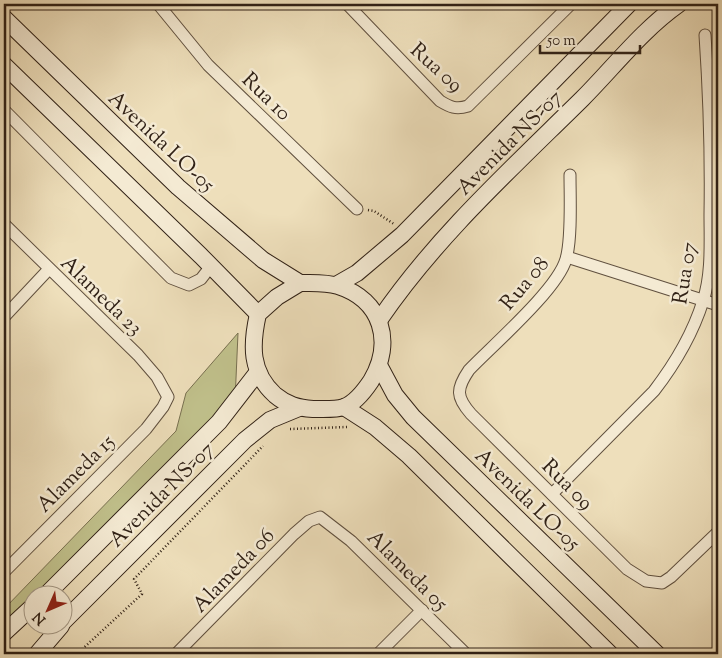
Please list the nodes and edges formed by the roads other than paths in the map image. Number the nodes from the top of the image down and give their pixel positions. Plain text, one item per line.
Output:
1 (158, 4) edge
2 (347, 4) edge
3 (571, 4) edge
4 (629, 4) edge
5 (679, 4) edge
6 (4, 18) edge
7 (705, 35) dead end
8 (4, 65) edge
9 (4, 110) edge
10 (570, 175) dead end
11 (357, 209) road end
12 (4, 224) edge
13 (567, 257) junction
14 (211, 266) junction
15 (49, 269) junction
16 (300, 283) junction
17 (336, 285) junction
18 (703, 300) junction
19 (718, 305) edge
20 (258, 314) junction
21 (4, 317) edge
22 (380, 319) junction
23 (380, 366) junction
24 (257, 373) junction
25 (459, 396) joint
26 (168, 397) joint
27 (344, 407) junction
28 (299, 408) junction
29 (552, 494) junction
30 (320, 517) joint
31 (718, 532) edge
32 (4, 572) edge
33 (55, 586) edge
34 (422, 610) junction
35 (72, 614) edge
36 (22, 616) edge
37 (4, 633) edge
38 (52, 636) edge
39 (37, 654) edge
40 (176, 654) edge
41 (378, 654) edge
42 (466, 654) edge
43 (610, 654) edge
44 (657, 654) edge

1 - 11 street, Rua 10
2 - 3 street, Rua 09
4 - 17 main road, Avenida NS-07
5 - 22 main road, Avenida NS-07
6 - 16 main road, Avenida LO-05
7 - 18 street, Rua 07
8 - 14 main road
9 - 14 street
10 - 13 street, Rua 08
12 - 15 street, Alameda 23
13 - 18 street
13 - 25 street, Rua 08
14 - 20 main road
15 - 21 street
15 - 26 street, Alameda 23
16 - 17 main road
16 - 20 main road
17 - 22 main road
18 - 19 street
18 - 29 street, Rua 07
20 - 24 main road
22 - 23 main road
23 - 27 main road
23 - 44 main road, Avenida LO-05
24 - 28 main road
24 - 33 main road, Avenida NS-07
25 - 29 street, Rua 09
26 - 32 street, Alameda 15
27 - 28 main road
27 - 43 main road
28 - 35 main road, Avenida NS-07
29 - 31 street, Rua 09
30 - 34 street, Alameda 05
30 - 40 street, Alameda 06
34 - 41 street
34 - 42 street, Alameda 05
36 - 37 main road
38 - 39 main road, Avenida NS-07

